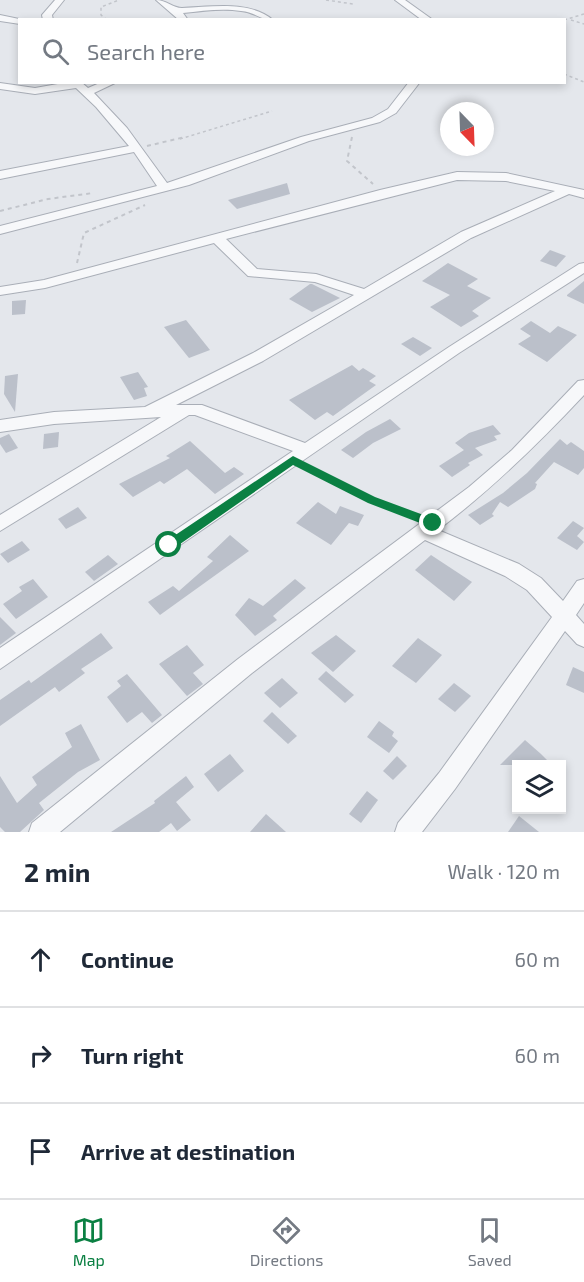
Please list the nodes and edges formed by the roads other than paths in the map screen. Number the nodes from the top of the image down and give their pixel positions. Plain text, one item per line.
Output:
1 (60, 0) edge
2 (160, 0) edge
3 (399, 0) edge
4 (177, 10) junction
5 (0, 18) edge
6 (48, 18) edge
7 (183, 18) edge
8 (267, 18) edge
9 (426, 18) edge
10 (18, 21) edge
11 (99, 84) edge
12 (413, 84) edge
13 (0, 86) edge
14 (80, 87) edge
15 (137, 148) junction
16 (0, 175) edge
17 (164, 187) junction
18 (568, 190) junction
19 (584, 194) edge
20 (0, 230) edge
21 (218, 239) junction
22 (584, 267) edge
23 (0, 291) edge
24 (366, 294) junction
25 (584, 385) edge
26 (187, 409) junction
27 (148, 412) junction
28 (0, 426) edge
29 (300, 455) junction
30 (0, 524) edge
31 (428, 527) junction
32 (584, 587) edge
33 (562, 616) junction
34 (584, 638) edge
35 (0, 660) edge
36 (40, 832) edge
37 (407, 832) edge

1 - 6 street
2 - 4 street
3 - 9 street
4 - 7 street
4 - 8 street
5 - 10 street
11 - 14 street
12 - 17 street
13 - 14 street
14 - 15 street
15 - 16 street
15 - 17 street
17 - 20 street
18 - 19 street
18 - 21 street
18 - 24 street
21 - 23 street
21 - 24 street
22 - 29 street
24 - 27 street
25 - 31 street
26 - 27 street
26 - 29 street
26 - 30 street
27 - 28 street
29 - 35 street
31 - 33 street
31 - 36 street
32 - 33 street
33 - 34 street
33 - 37 street

